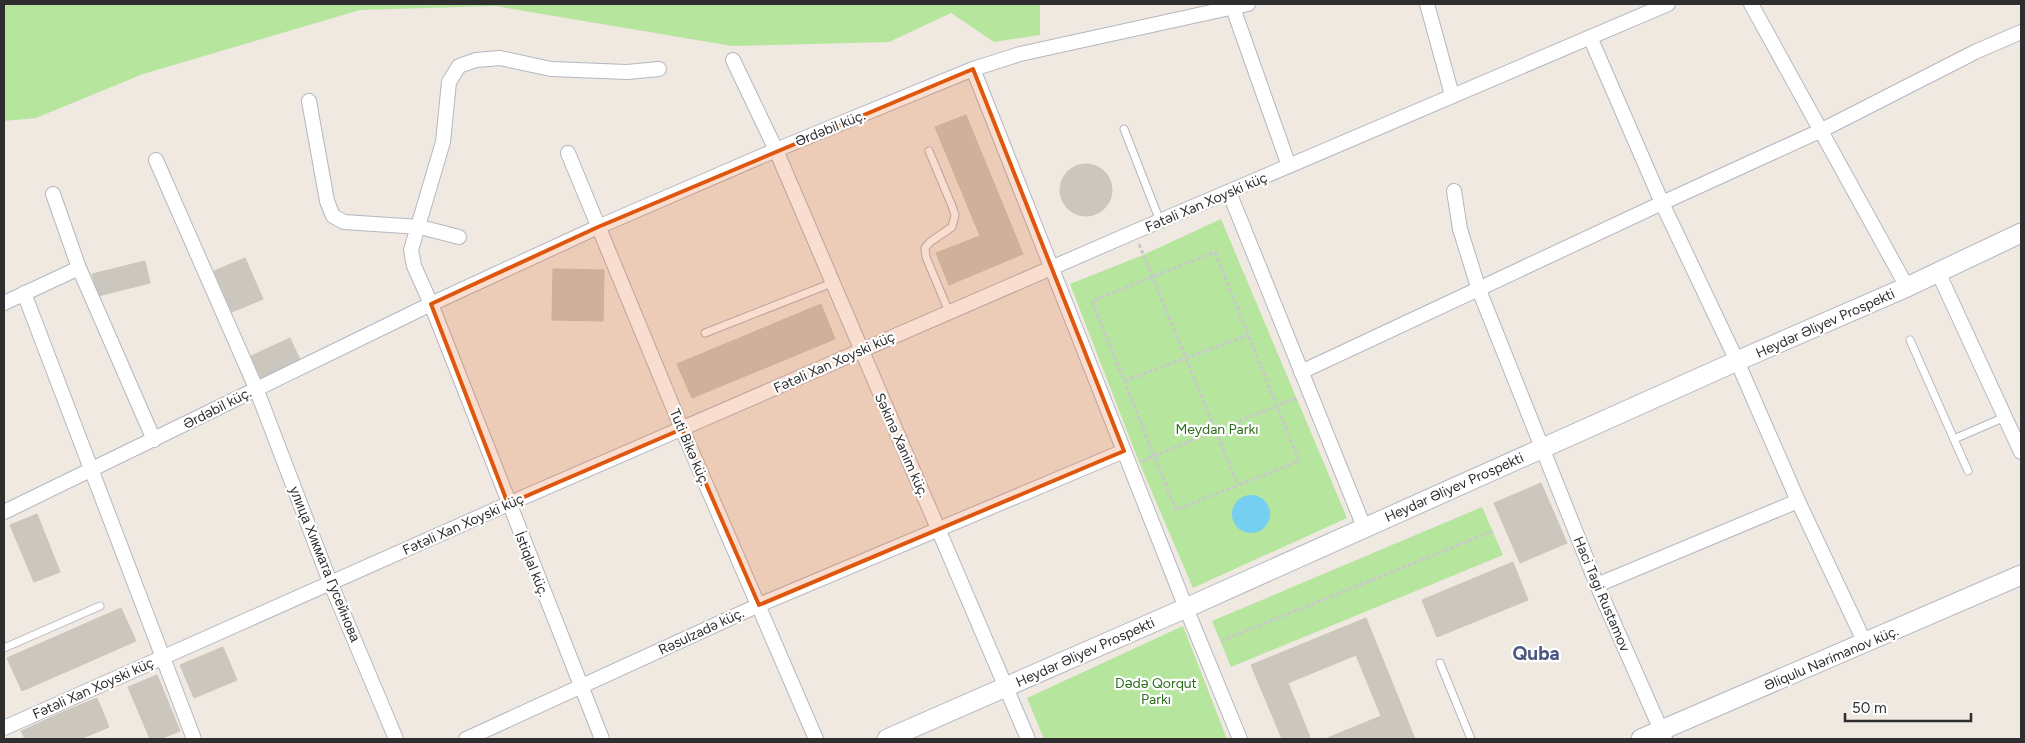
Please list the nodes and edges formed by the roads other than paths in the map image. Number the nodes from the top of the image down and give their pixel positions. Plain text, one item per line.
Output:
1 (1248, 4) edge
2 (1427, 4) edge
3 (1668, 4) edge
4 (1751, 4) edge
5 (1233, 8) junction
6 (2021, 32) edge
7 (1590, 37) junction
8 (733, 60) dead end
9 (659, 69) dead end
10 (973, 69) junction
11 (1452, 95) junction
12 (309, 101) dead end
13 (1124, 129) dead end
14 (1822, 130) junction
15 (776, 150) junction
16 (929, 152) dead end
17 (568, 153) dead end
18 (156, 160) dead end
19 (1289, 166) junction
20 (1454, 191) dead end
21 (1229, 192) junction
22 (53, 194) dead end
23 (1662, 203) junction
24 (1160, 221) junction
25 (420, 227) junction
26 (598, 227) junction
27 (2021, 233) edge
28 (459, 238) dead end
29 (79, 268) junction
30 (1051, 268) junction
31 (1938, 272) junction
32 (832, 283) junction
33 (1907, 287) junction
34 (1479, 290) junction
35 (24, 293) junction
36 (4, 303) edge
37 (431, 304) junction
38 (949, 312) junction
39 (705, 334) dead end
40 (1910, 340) dead end
41 (860, 351) junction
42 (1737, 361) junction
43 (1301, 372) junction
44 (256, 388) junction
45 (2005, 417) junction
46 (682, 429) junction
47 (1954, 439) junction
48 (154, 440) junction
49 (1542, 448) junction
50 (1124, 451) junction
51 (2021, 452) edge
52 (92, 470) junction
53 (1968, 471) dead end
54 (1798, 501) junction
55 (508, 504) junction
56 (4, 512) edge
57 (1364, 527) junction
58 (939, 529) junction
59 (2021, 575) edge
60 (330, 582) junction
61 (1597, 585) junction
62 (759, 604) junction
63 (100, 606) dead end
64 (1186, 608) junction
65 (1865, 643) junction
66 (4, 648) edge
67 (163, 656) junction
68 (1440, 663) dead end
69 (580, 687) junction
70 (1004, 687) junction
71 (6, 729) edge
72 (1663, 735) edge
73 (194, 739) edge
74 (396, 739) edge
75 (466, 739) edge
76 (602, 739) edge
77 (816, 739) edge
78 (887, 739) edge
79 (1028, 739) edge
80 (1240, 739) edge
81 (1471, 739) edge
82 (1641, 739) edge

1 - 5 street, Ərdəbil küç.
2 - 11 street
3 - 7 street, Fətəli Xan Xoyski küç
4 - 14 street
5 - 10 street, Ərdəbil küç.
5 - 19 street
6 - 14 street
7 - 11 street, Fətəli Xan Xoyski küç
7 - 23 street
8 - 15 street, Səkinə Xanim küç.
9 - 25 street
10 - 15 street, Ərdəbil küç.
10 - 30 street
11 - 19 street, Fətəli Xan Xoyski küç
12 - 25 street
13 - 24 lane
14 - 23 street
14 - 33 street
15 - 26 street, Ərdəbil küç.
15 - 32 street, Səkinə Xanim küç.
16 - 38 lane
17 - 26 street, Tuti Bikə küç.
18 - 44 street, улица Хикмата Гусейнова
19 - 21 street, Fətəli Xan Xoyski küç
20 - 34 street, Haci Tagi Rustamov
21 - 24 street, Fətəli Xan Xoyski küç
21 - 43 street
22 - 29 street
23 - 34 street
23 - 42 street
24 - 30 street, Fətəli Xan Xoyski küç
25 - 28 street
25 - 37 street
26 - 37 street, Ərdəbil küç.
26 - 46 street, Tuti Bikə küç.
27 - 31 street, Heydər Əliyev Prospekti
29 - 35 street
29 - 48 street
30 - 38 street, Fətəli Xan Xoyski küç
30 - 50 street
31 - 33 street, Heydər Əliyev Prospekti
31 - 45 street
32 - 39 lane
32 - 41 street, Səkinə Xanim küç.
33 - 42 street, Heydər Əliyev Prospekti
34 - 43 street
34 - 49 street, Haci Tagi Rustamov
35 - 36 street
35 - 52 street
37 - 44 street, Ərdəbil küç.
37 - 55 street, İstiqlal küç.
38 - 41 street, Fətəli Xan Xoyski küç
40 - 47 lane
41 - 46 street, Fətəli Xan Xoyski küç
41 - 58 street, Səkinə Xanim küç.
42 - 49 street, Heydər Əliyev Prospekti
42 - 54 street
43 - 57 street
44 - 48 street, Ərdəbil küç.
44 - 60 street, улица Хикмата Гусейнова
45 - 47 lane
45 - 51 street
46 - 55 street, Fətəli Xan Xoyski küç
46 - 62 street, Tuti Bikə küç.
47 - 53 lane
48 - 52 street, Ərdəbil küç.
49 - 57 street, Heydər Əliyev Prospekti
49 - 61 street, Haci Tagi Rustamov
50 - 58 street, Rəsulzadə küç.
50 - 64 street
52 - 56 street, Ərdəbil küç.
52 - 67 street
54 - 61 street
54 - 65 street
55 - 60 street, Fətəli Xan Xoyski küç
55 - 69 street, İstiqlal küç.
57 - 64 street, Heydər Əliyev Prospekti
58 - 62 street, Rəsulzadə küç.
58 - 70 street, Səkinə Xanim küç.
59 - 65 street, Əliqulu Nərimanov küç.
60 - 67 street, Fətəli Xan Xoyski küç
60 - 74 street, улица Хикмата Гусейнова
61 - 72 street, Haci Tagi Rustamov
62 - 69 street, Rəsulzadə küç.
62 - 77 street, Tuti Bikə küç.
63 - 66 lane
64 - 70 street, Heydər Əliyev Prospekti
64 - 80 street
65 - 72 street, Əliqulu Nərimanov küç.
67 - 71 street, Fətəli Xan Xoyski küç
67 - 73 street
68 - 81 lane
69 - 75 street, Rəsulzadə küç.
69 - 76 street, İstiqlal küç.
70 - 78 street, Heydər Əliyev Prospekti
70 - 79 street, Səkinə Xanim küç.
72 - 82 street, Əliqulu Nərimanov küç.

